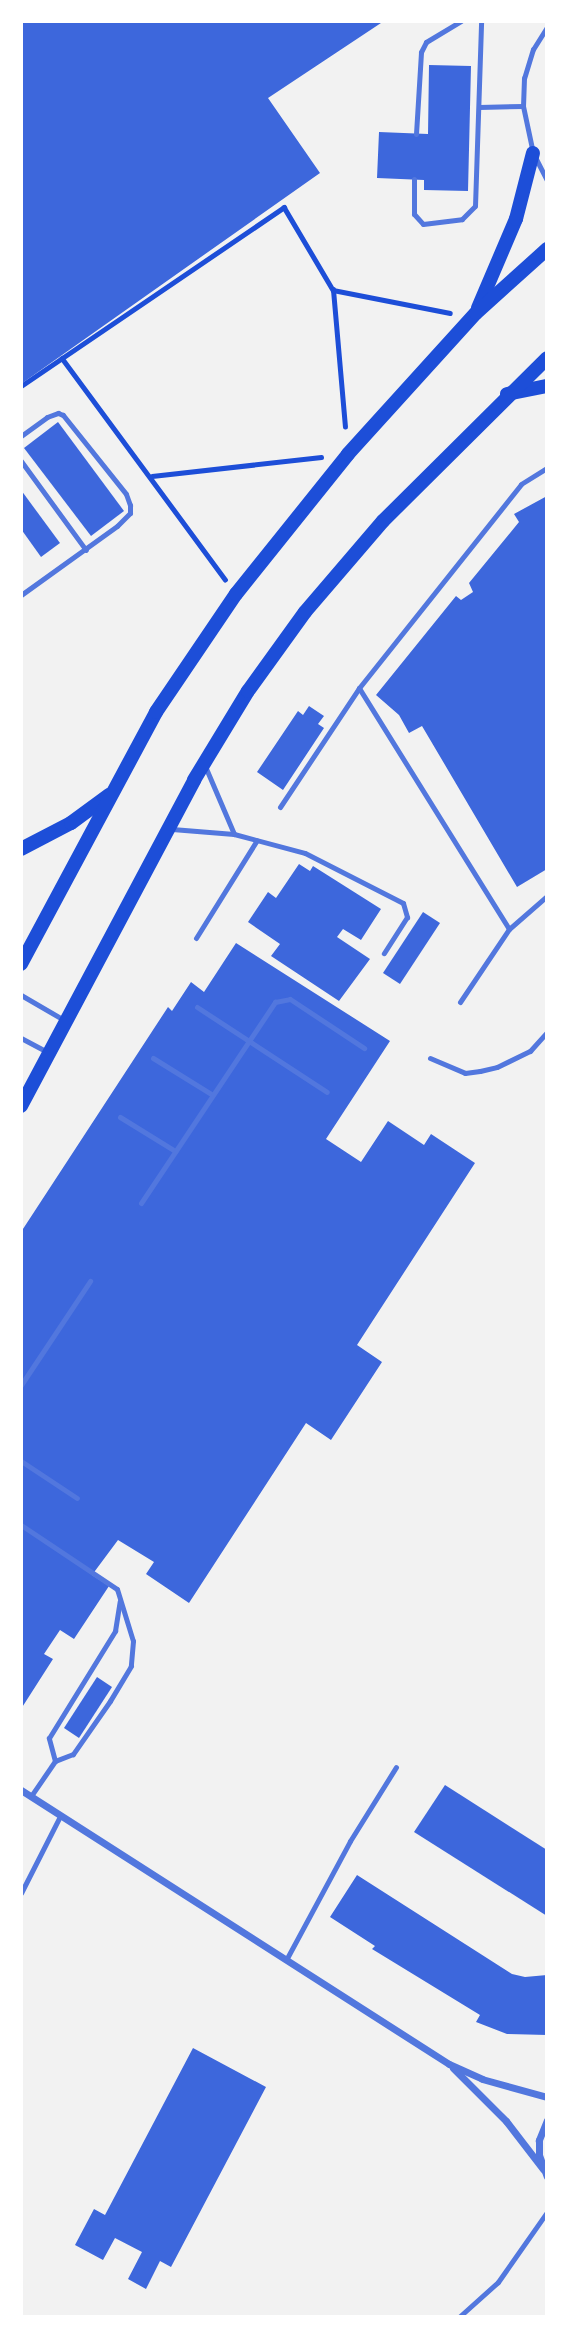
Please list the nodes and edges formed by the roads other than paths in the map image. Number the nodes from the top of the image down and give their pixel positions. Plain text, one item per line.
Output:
1 (461, 21) edge
2 (481, 21) edge
3 (547, 27) edge
4 (523, 106) junction
5 (479, 107) junction
6 (416, 134) dead end
7 (533, 153) junction
8 (414, 179) dead end
9 (547, 180) edge
10 (547, 249) edge
11 (474, 315) junction
12 (547, 358) edge
13 (547, 386) edge
14 (507, 394) junction
15 (21, 436) edge
16 (21, 461) edge
17 (547, 468) edge
18 (86, 550) junction
19 (21, 595) edge
20 (359, 688) junction
21 (204, 764) junction
22 (113, 792) junction
23 (280, 807) dead end
24 (169, 829) junction
25 (234, 834) junction
26 (257, 840) junction
27 (21, 849) edge
28 (547, 896) edge
29 (509, 929) junction
30 (196, 938) dead end
31 (384, 953) dead end
32 (21, 964) edge
33 (21, 995) edge
34 (460, 1002) dead end
35 (197, 1007) dead end
36 (65, 1020) junction
37 (547, 1032) edge
38 (21, 1038) edge
39 (248, 1041) junction
40 (364, 1048) dead end
41 (49, 1053) junction
42 (153, 1058) dead end
43 (430, 1058) dead end
44 (327, 1092) dead end
45 (213, 1095) junction
46 (21, 1106) edge
47 (120, 1116) dead end
48 (175, 1151) junction
49 (141, 1203) dead end
50 (90, 1281) dead end
51 (21, 1385) edge
52 (21, 1461) edge
53 (77, 1498) dead end
54 (21, 1525) edge
55 (120, 1597) junction
56 (55, 1761) junction
57 (396, 1767) dead end
58 (21, 1790) edge
59 (31, 1796) junction
60 (60, 1816) junction
61 (21, 1893) edge
62 (286, 1960) junction
63 (449, 2064) junction
64 (547, 2097) edge
65 (547, 2120) edge
66 (542, 2169) junction
67 (547, 2177) edge
68 (547, 2212) edge
69 (458, 2317) edge

1 - 6 lane
2 - 5 lane
3 - 4 lane
4 - 5 lane
4 - 7 lane
5 - 8 lane
7 - 9 lane
7 - 11 main road
10 - 11 main road
11 - 22 main road
12 - 14 main road
13 - 14 main road
14 - 21 main road
15 - 18 lane
16 - 18 lane
17 - 20 lane
18 - 19 lane
20 - 23 lane
20 - 29 lane
21 - 24 main road
21 - 25 lane
22 - 27 main road
22 - 32 main road
24 - 25 lane
24 - 36 main road
25 - 26 lane
26 - 30 lane
26 - 31 lane
28 - 29 lane
29 - 34 lane
33 - 36 lane
35 - 39 lane
36 - 41 main road
37 - 43 lane
38 - 41 lane
39 - 40 lane
39 - 44 lane
39 - 45 lane
41 - 46 main road
42 - 45 lane
45 - 48 lane
47 - 48 lane
48 - 49 lane
50 - 51 lane
52 - 53 lane
54 - 55 lane
55 - 56 lane
55 - 56 lane
56 - 59 lane
57 - 62 lane
58 - 59 street
59 - 60 street
60 - 61 lane
60 - 62 street
62 - 63 street
63 - 64 street
63 - 66 street
65 - 66 street
66 - 67 street
68 - 69 lane

